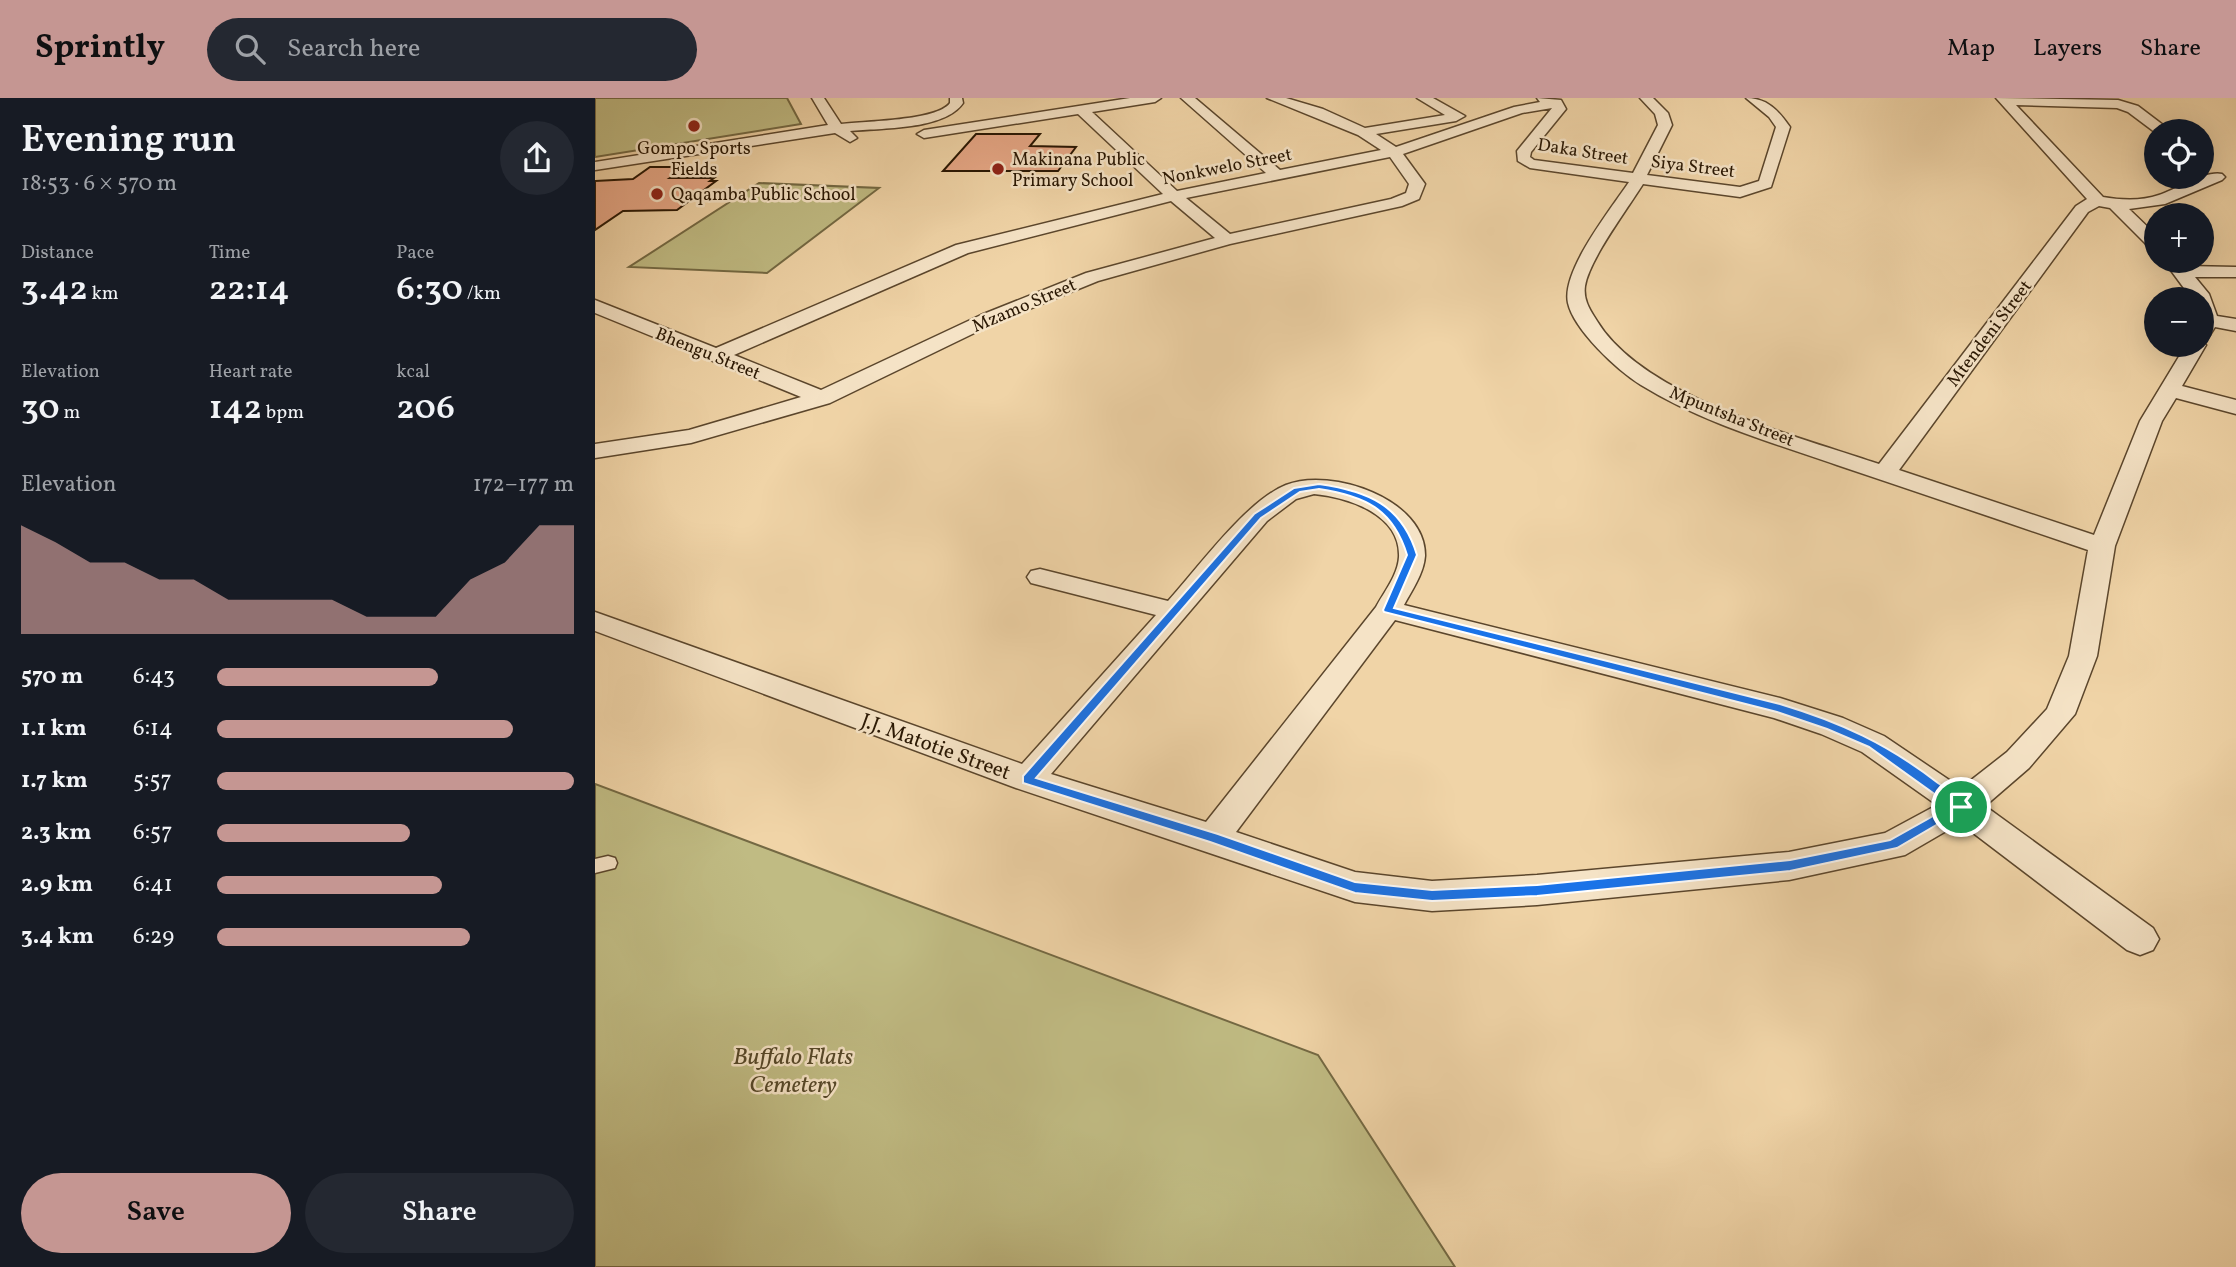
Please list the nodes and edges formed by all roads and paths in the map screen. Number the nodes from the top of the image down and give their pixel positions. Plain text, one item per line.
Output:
1 (818, 98) edge
2 (956, 98) edge
3 (1155, 98) edge
4 (1187, 98) edge
5 (1273, 98) edge
6 (1423, 98) edge
7 (1646, 98) edge
8 (1752, 98) edge
9 (1546, 99) edge
10 (2003, 100) edge
11 (1082, 110) junction
12 (1458, 116) junction
13 (2146, 119) edge
14 (837, 128) junction
15 (1363, 132) junction
16 (913, 135) dead end
17 (860, 140) dead end
18 (1394, 152) junction
19 (595, 166) edge
20 (2214, 172) edge
21 (1278, 176) junction
22 (1638, 179) junction
23 (2214, 183) edge
24 (2196, 189) edge
25 (1174, 195) junction
26 (2107, 203) junction
27 (2144, 234) edge
28 (1227, 240) junction
29 (2214, 270) edge
30 (2236, 272) edge
31 (2184, 273) edge
32 (2194, 287) edge
33 (595, 306) edge
34 (2236, 325) edge
35 (2214, 326) edge
36 (715, 356) junction
37 (2189, 357) edge
38 (2171, 390) junction
39 (822, 398) junction
40 (2236, 407) edge
41 (595, 450) edge
42 (1886, 471) junction
43 (2102, 546) junction
44 (1040, 577) dead end
45 (1388, 610) junction
46 (1174, 611) junction
47 (595, 621) edge
48 (1028, 779) junction
49 (1961, 807) junction
50 (1213, 838) junction
51 (2140, 939) dead end

1 - 14 street
2 - 14 street
3 - 11 street
4 - 21 street
5 - 15 street
6 - 12 street
7 - 22 street, Mpuntsha Street
8 - 22 street, Siya Street
9 - 12 street
9 - 18 street, Nonkwelo Street
9 - 22 street, Daka Street
10 - 13 street
10 - 26 street
11 - 16 street
11 - 25 street
12 - 15 street
14 - 17 street
14 - 19 street
15 - 18 street
18 - 21 street, Nonkwelo Street
18 - 28 street, Mzamo Street
20 - 23 street
21 - 25 street, Nonkwelo Street
22 - 42 street, Mpuntsha Street
24 - 26 street
25 - 28 street
25 - 36 street, Nonkwelo Street
26 - 27 street
26 - 42 street, Mtendeni Street
28 - 39 street, Mzamo Street
29 - 30 street
31 - 32 street
33 - 36 street, Bhengu Street
34 - 35 street
36 - 39 street, Bhengu Street
37 - 38 street, J.J. Matotie Street
38 - 40 street
38 - 43 street, J.J. Matotie Street
39 - 41 street, Mzamo Street
42 - 43 street, Mpuntsha Street
43 - 49 street, J.J. Matotie Street
44 - 46 street
45 - 46 street
45 - 49 street
45 - 50 street
46 - 48 street
47 - 48 street, J.J. Matotie Street
48 - 50 street, J.J. Matotie Street
49 - 50 street, J.J. Matotie Street
49 - 51 street

